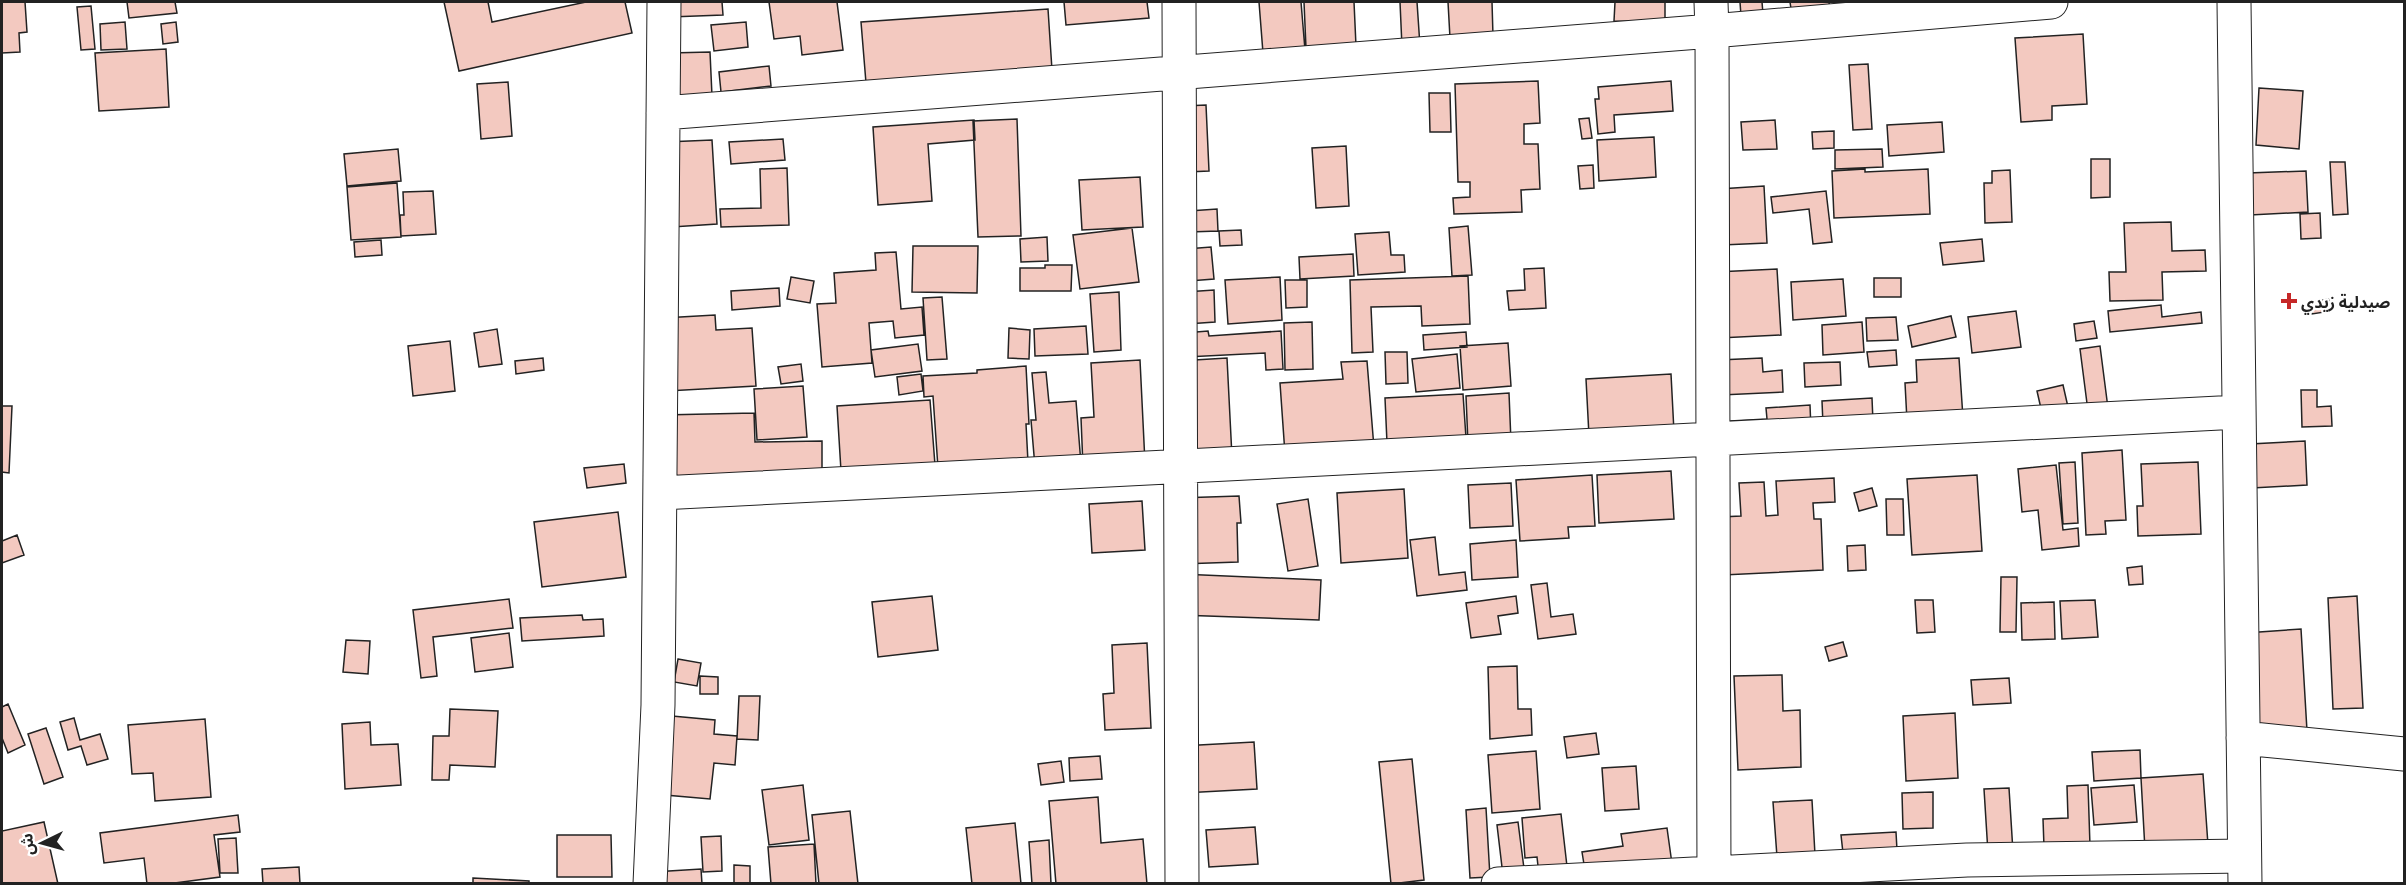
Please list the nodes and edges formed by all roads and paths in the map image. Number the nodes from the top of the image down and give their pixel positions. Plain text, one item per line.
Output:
1 (664, 2) edge
2 (1179, 2) edge
3 (2051, 2) edge
4 (2234, 2) edge
5 (1711, 16) edge
6 (1179, 73) junction
7 (663, 113) junction
8 (2239, 412) junction
9 (1712, 439) junction
10 (1181, 466) junction
11 (660, 493) junction
12 (2243, 738) junction
13 (2404, 754) edge
14 (2245, 870) edge
15 (1714, 878) edge
16 (650, 884) edge
17 (1182, 884) edge
18 (1498, 884) edge

1 - 7 street
2 - 6 street
3 - 5 street
4 - 8 street
5 - 6 street
5 - 9 street
6 - 7 street
6 - 10 street
7 - 11 street
8 - 9 street
8 - 12 street
9 - 10 street
9 - 15 street
10 - 11 street
10 - 17 street
11 - 16 street
12 - 13 street
12 - 14 street
14 - 15 street
15 - 18 street

